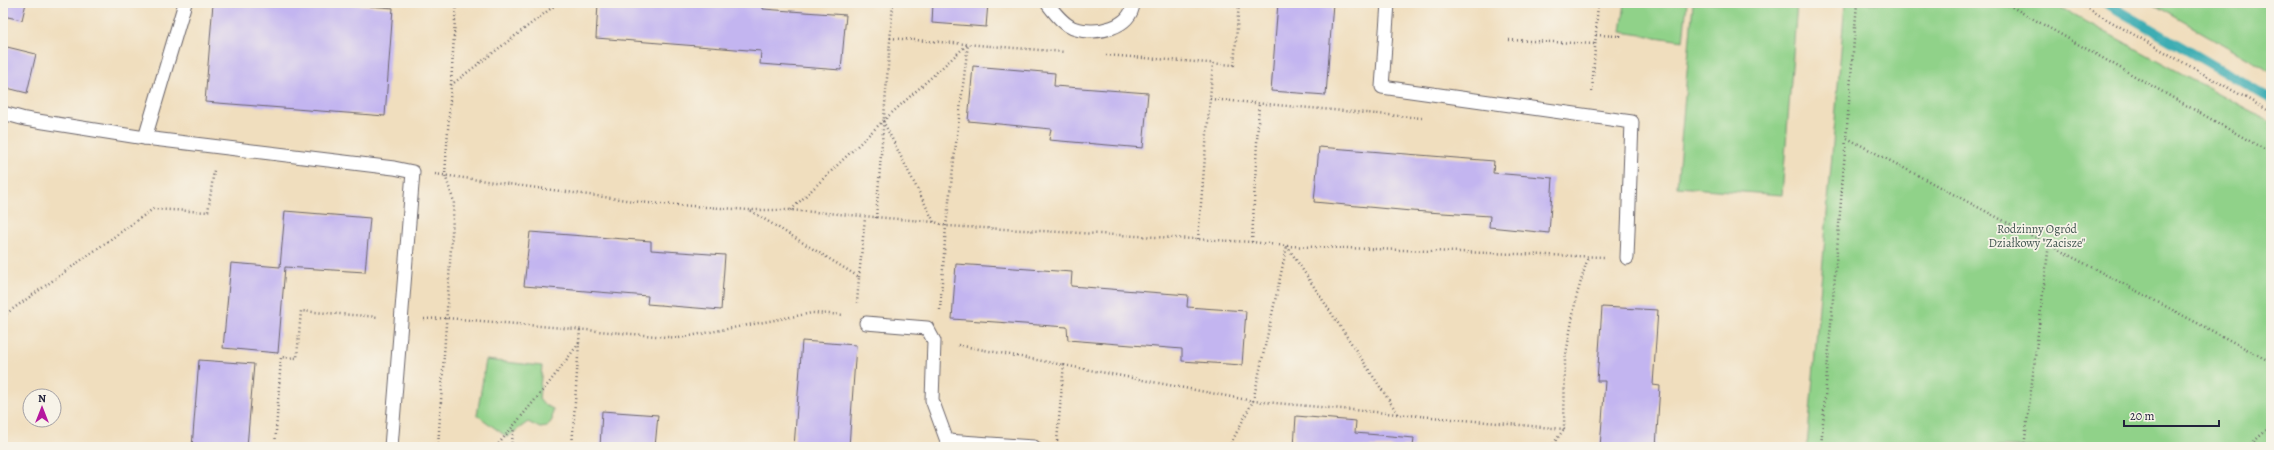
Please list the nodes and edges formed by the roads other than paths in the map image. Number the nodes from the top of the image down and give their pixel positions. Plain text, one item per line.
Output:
1 (185, 3) edge
2 (1047, 3) edge
3 (1133, 3) edge
4 (1388, 3) edge
5 (3, 113) edge
6 (145, 138) junction
7 (1627, 258) road end
8 (861, 320) road end
9 (947, 444) edge
10 (391, 447) edge
11 (1034, 447) edge

1 - 6 lane
2 - 3 lane
4 - 7 lane
5 - 6 lane
6 - 10 lane
8 - 9 lane
9 - 11 lane

